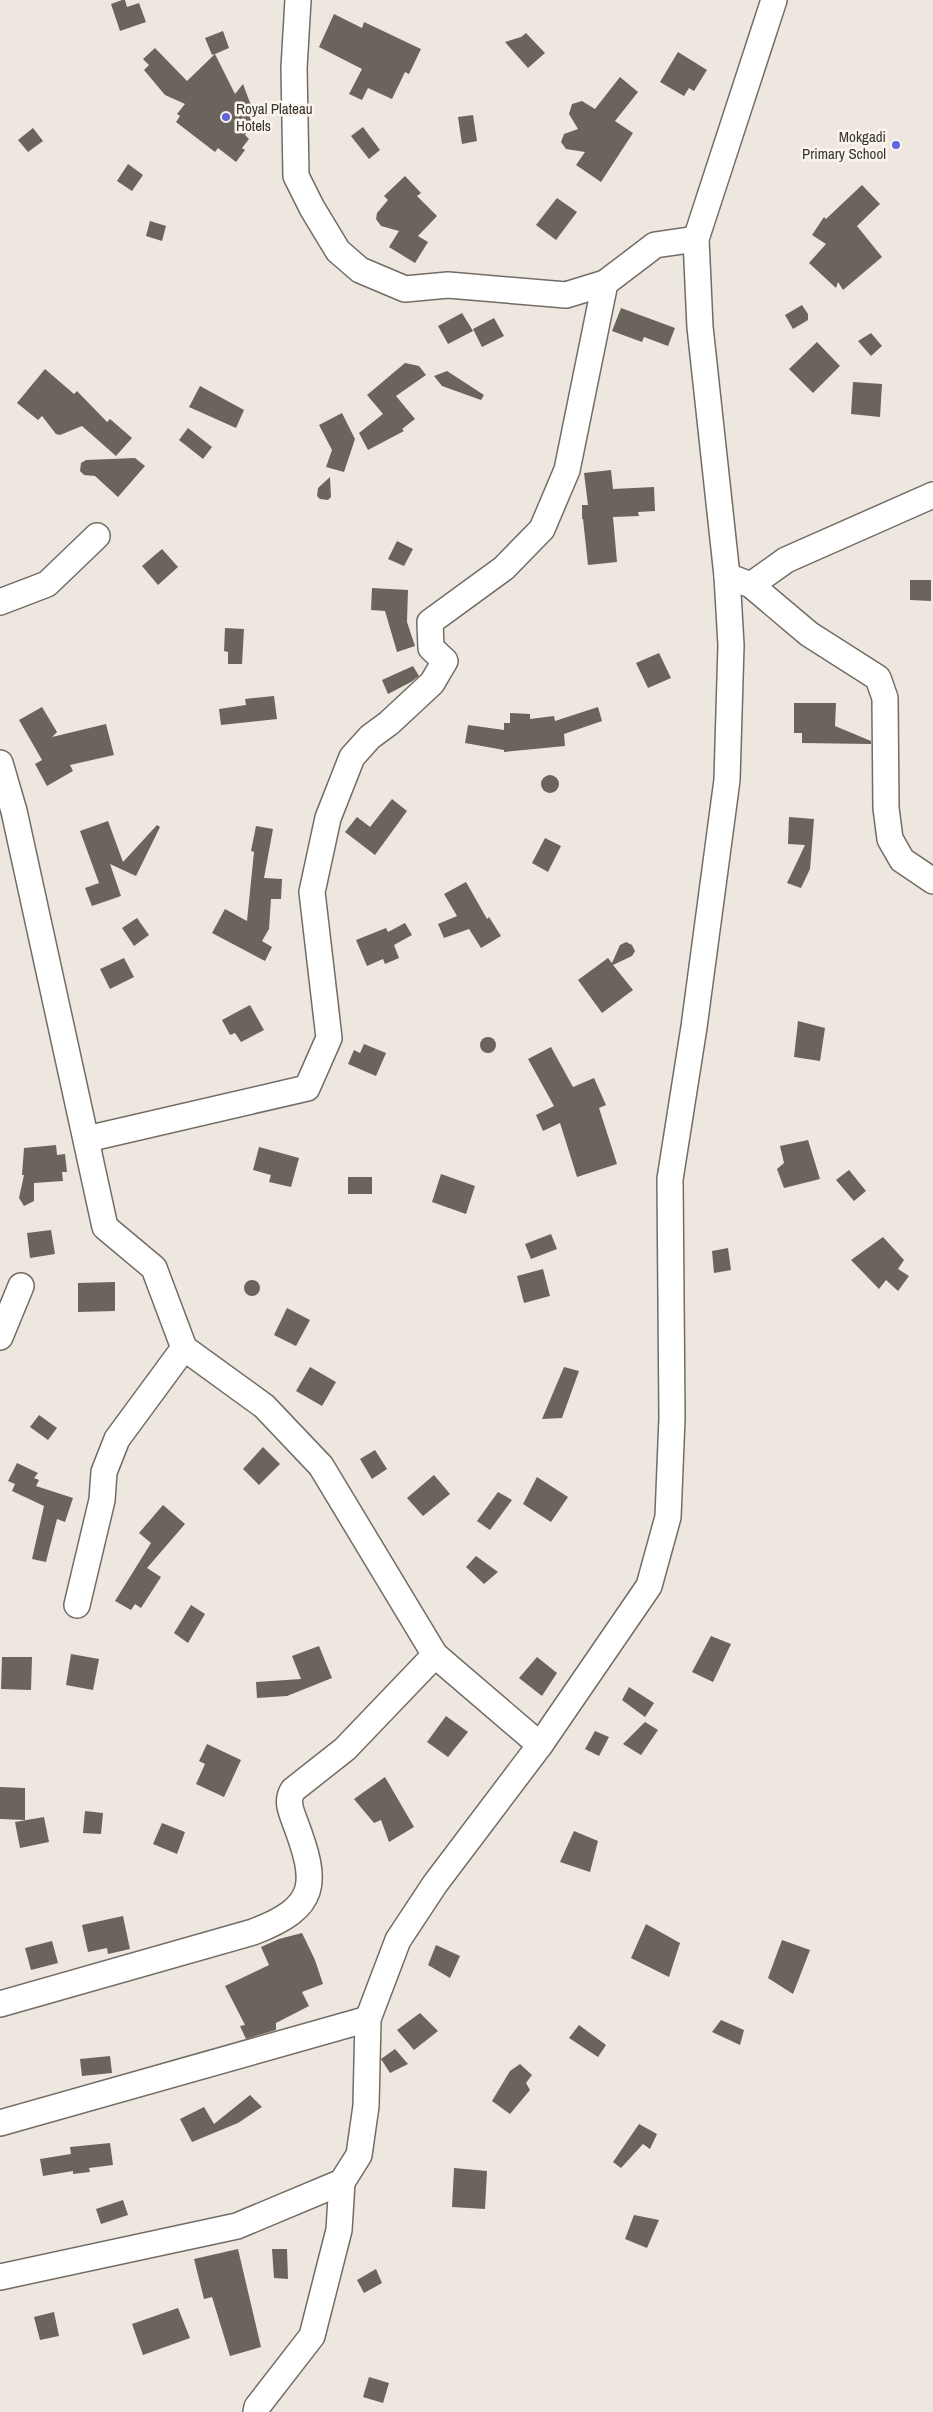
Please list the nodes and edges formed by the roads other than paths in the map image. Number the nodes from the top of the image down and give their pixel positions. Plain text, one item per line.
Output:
1 (298, 0) edge
2 (774, 0) edge
3 (696, 240) junction
4 (605, 283) junction
5 (933, 495) edge
6 (97, 536) dead end
7 (727, 576) junction
8 (751, 585) junction
9 (0, 602) edge
10 (0, 763) edge
11 (7, 813) edge
12 (933, 881) edge
13 (87, 1139) junction
14 (21, 1286) dead end
15 (0, 1337) edge
16 (184, 1348) junction
17 (77, 1605) dead end
18 (436, 1655) junction
19 (540, 1745) junction
20 (0, 2004) edge
21 (368, 2019) junction
22 (0, 2122) edge
23 (342, 2182) junction
24 (0, 2277) edge
25 (256, 2412) edge

1 - 4 street
2 - 3 street
3 - 4 street
3 - 7 street
4 - 13 street
5 - 8 street
6 - 9 street
7 - 8 street
7 - 19 street
8 - 12 street
10 - 11 street
11 - 13 street
13 - 16 street
14 - 15 street
16 - 17 street
16 - 18 street
18 - 19 street
18 - 20 street
19 - 21 street
21 - 22 street
21 - 23 street
23 - 24 street
23 - 25 street

